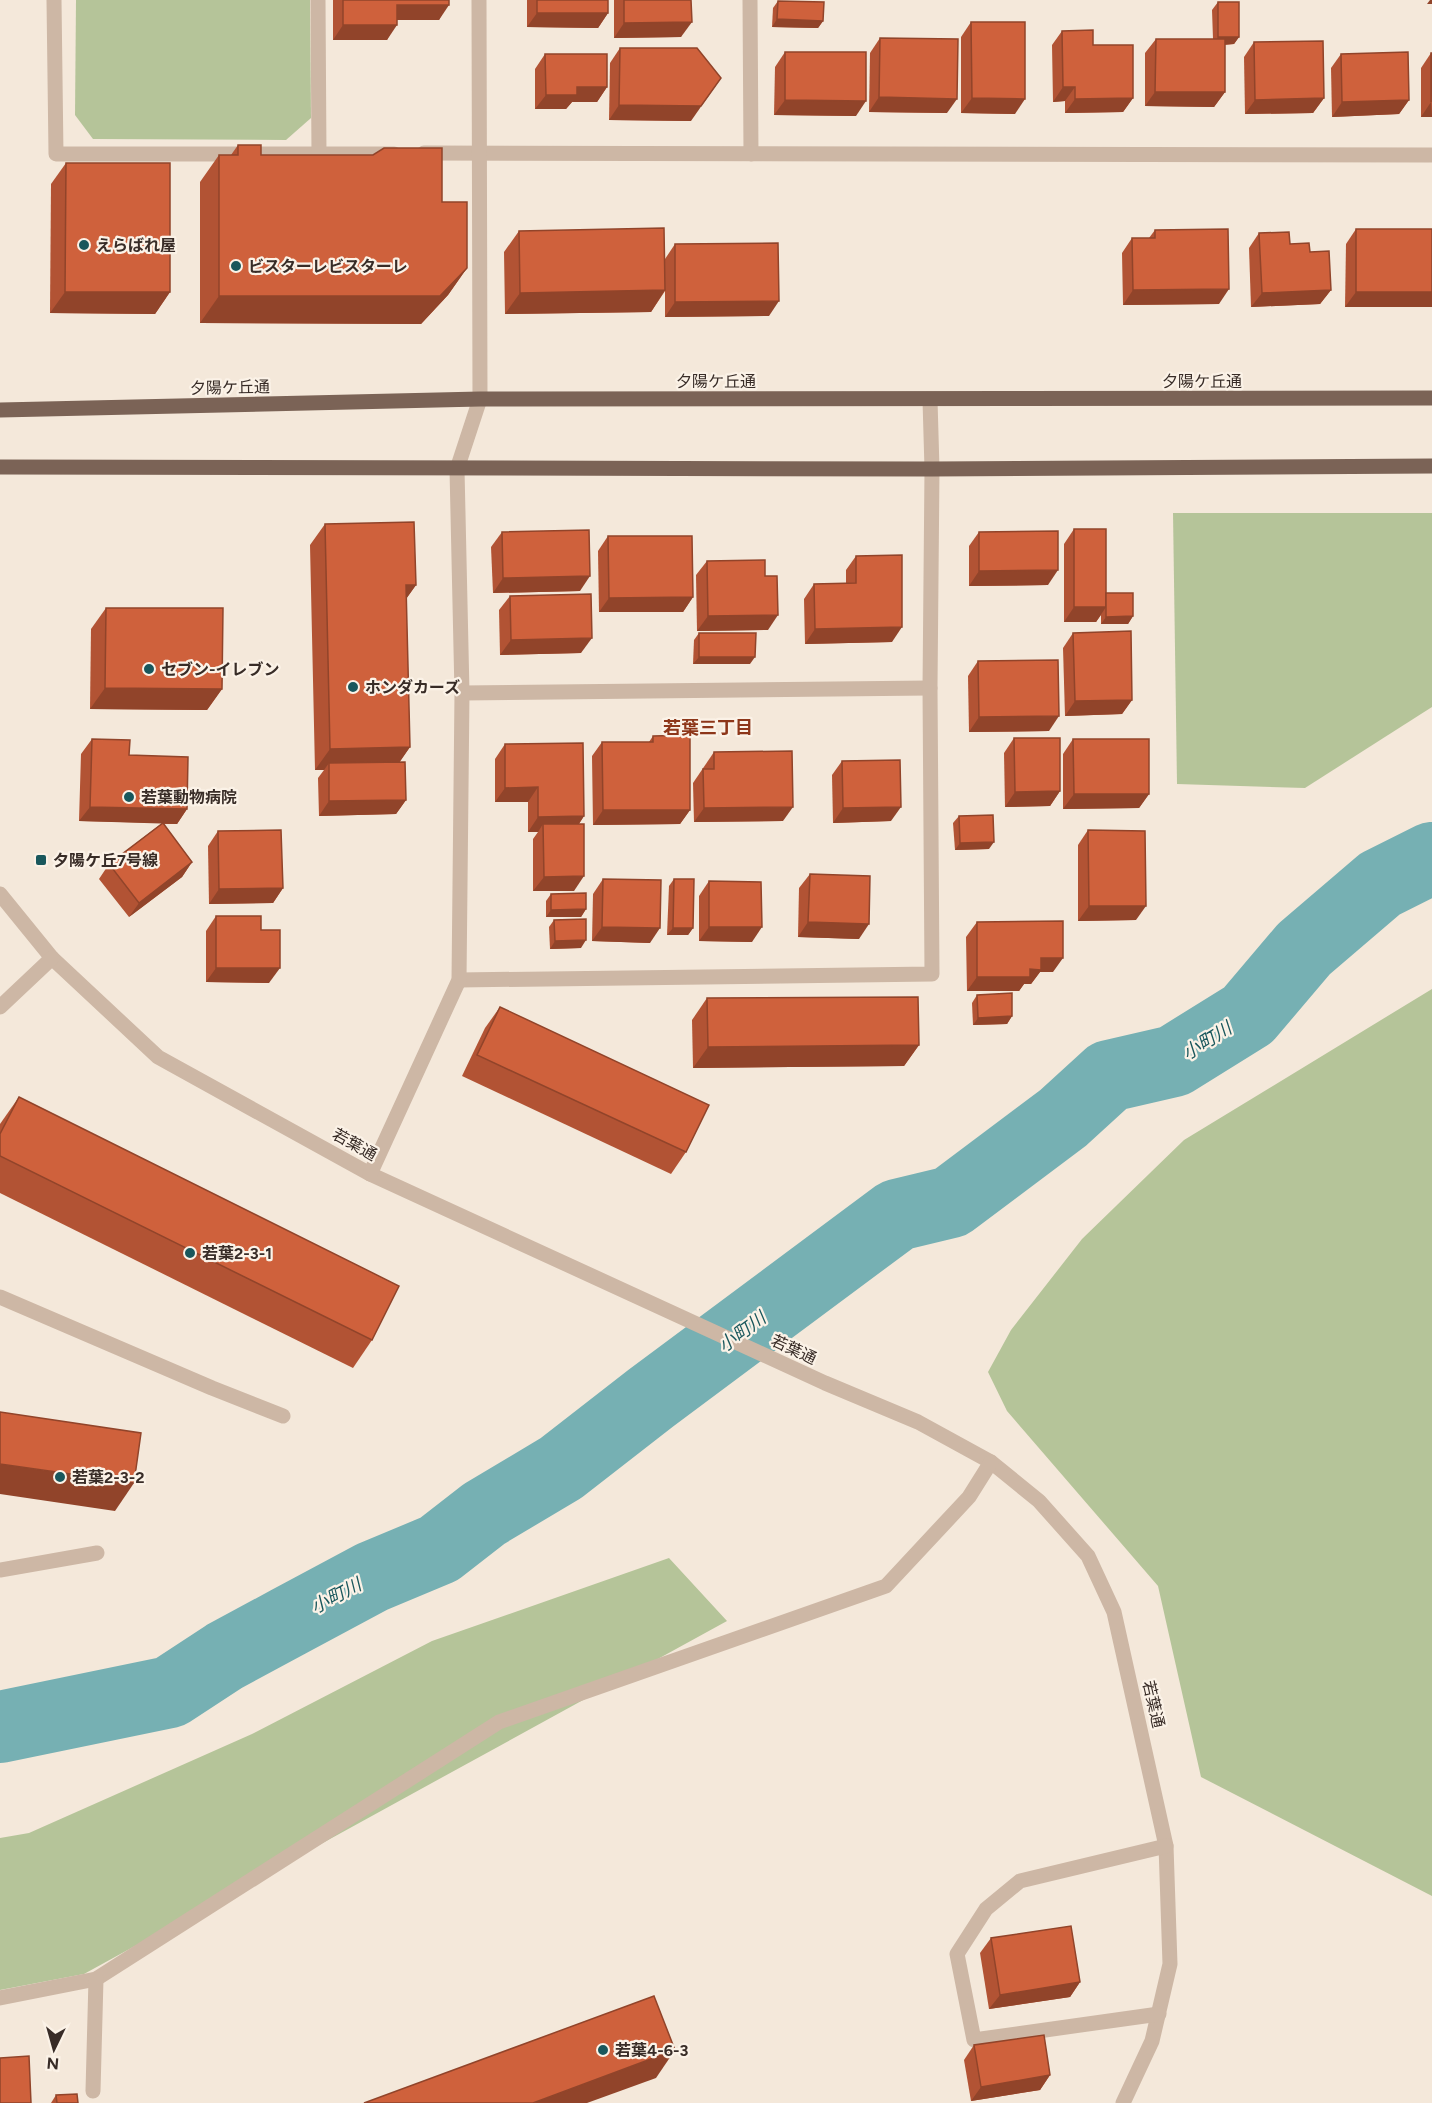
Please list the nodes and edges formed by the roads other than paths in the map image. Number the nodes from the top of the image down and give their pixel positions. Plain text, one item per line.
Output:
1 (54, 0) edge
2 (318, 0) edge
3 (479, 0) edge
4 (750, 0) edge
5 (480, 153) junction
6 (751, 154) junction
7 (319, 155) junction
8 (1432, 155) edge
9 (1432, 398) edge
10 (480, 399) junction
11 (930, 400) junction
12 (0, 410) edge
13 (1432, 466) edge
14 (0, 467) edge
15 (457, 469) junction
16 (932, 469) junction
17 (930, 688) junction
18 (462, 693) junction
19 (0, 894) edge
20 (52, 958) junction
21 (459, 980) junction
22 (0, 1007) edge
23 (370, 1174) junction
24 (0, 1297) edge
25 (283, 1416) dead end
26 (991, 1462) junction
27 (97, 1553) dead end
28 (0, 1570) edge
29 (1166, 1846) junction
30 (96, 1979) junction
31 (0, 1998) edge
32 (1159, 2014) junction
33 (93, 2091) dead end
34 (1123, 2103) edge

1 - 7 street
2 - 7 street
3 - 5 street
4 - 6 street
5 - 6 street
5 - 7 street
5 - 10 street
6 - 8 street
9 - 11 main road, 夕陽ケ丘通
10 - 11 main road, 夕陽ケ丘通
10 - 12 main road, 夕陽ケ丘通
10 - 15 street
11 - 16 street
13 - 16 main road
14 - 15 main road
15 - 16 main road
15 - 18 street
16 - 17 street
17 - 18 street
17 - 21 street
18 - 21 street
19 - 20 street, 若葉通
20 - 22 street
20 - 23 street, 若葉通
21 - 23 street
23 - 26 street, 若葉通
24 - 25 street
26 - 29 street, 若葉通
26 - 30 street
27 - 28 street
29 - 32 street, 若葉通
29 - 32 street
30 - 31 street
30 - 33 street
32 - 34 street, 若葉通

